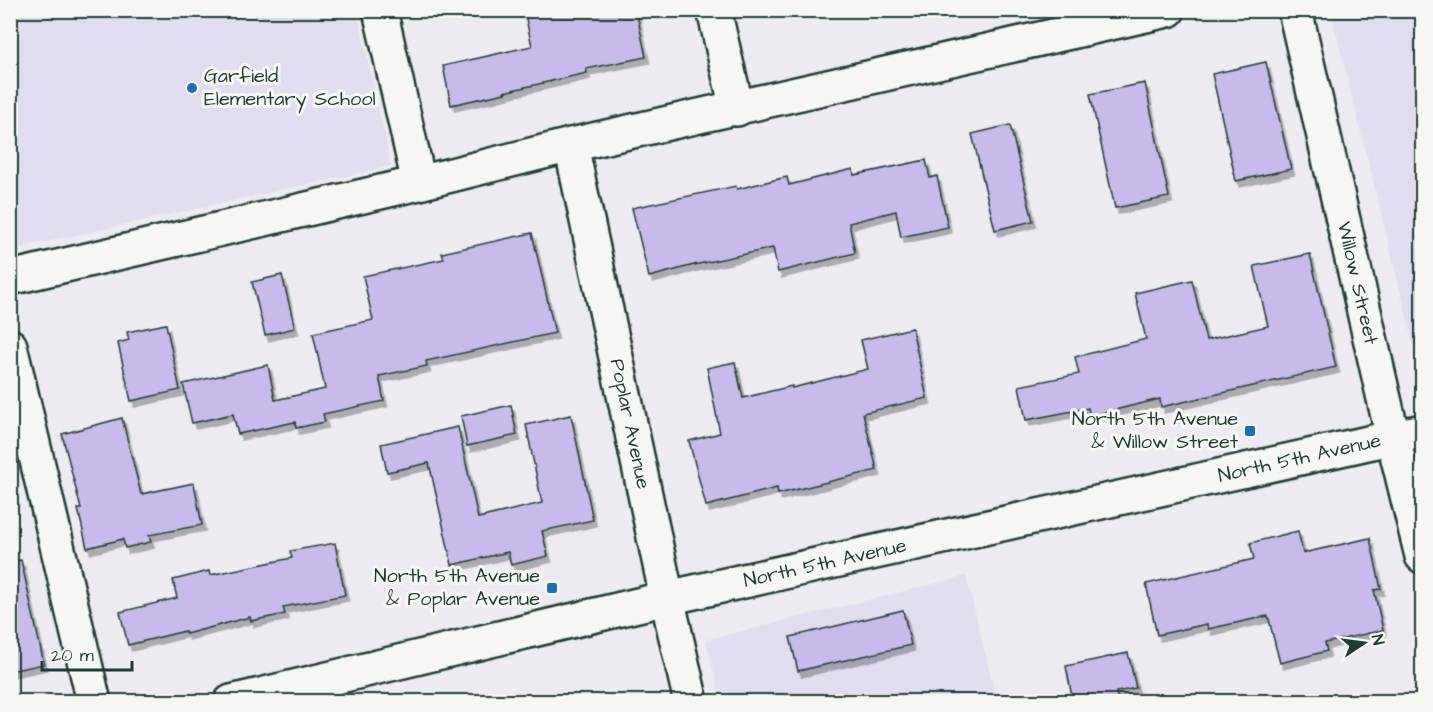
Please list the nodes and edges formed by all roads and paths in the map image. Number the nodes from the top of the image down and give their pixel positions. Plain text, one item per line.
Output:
1 (380, 10) edge
2 (714, 10) edge
3 (1167, 10) edge
4 (1295, 10) edge
5 (737, 109) junction
6 (571, 145) junction
7 (419, 183) junction
8 (10, 278) edge
9 (10, 346) edge
10 (1408, 434) edge
11 (1422, 556) edge
12 (667, 598) junction
13 (94, 702) edge
14 (231, 702) edge
15 (691, 702) edge

1 - 7 street
2 - 5 street
3 - 5 street
4 - 10 street, Willow Street
5 - 6 street
6 - 7 street
6 - 12 street, Poplar Avenue
7 - 8 street
9 - 13 street
10 - 11 street, Willow Street
10 - 12 street, North 5th Avenue
12 - 14 street, North 5th Avenue
12 - 15 street, Poplar Avenue

